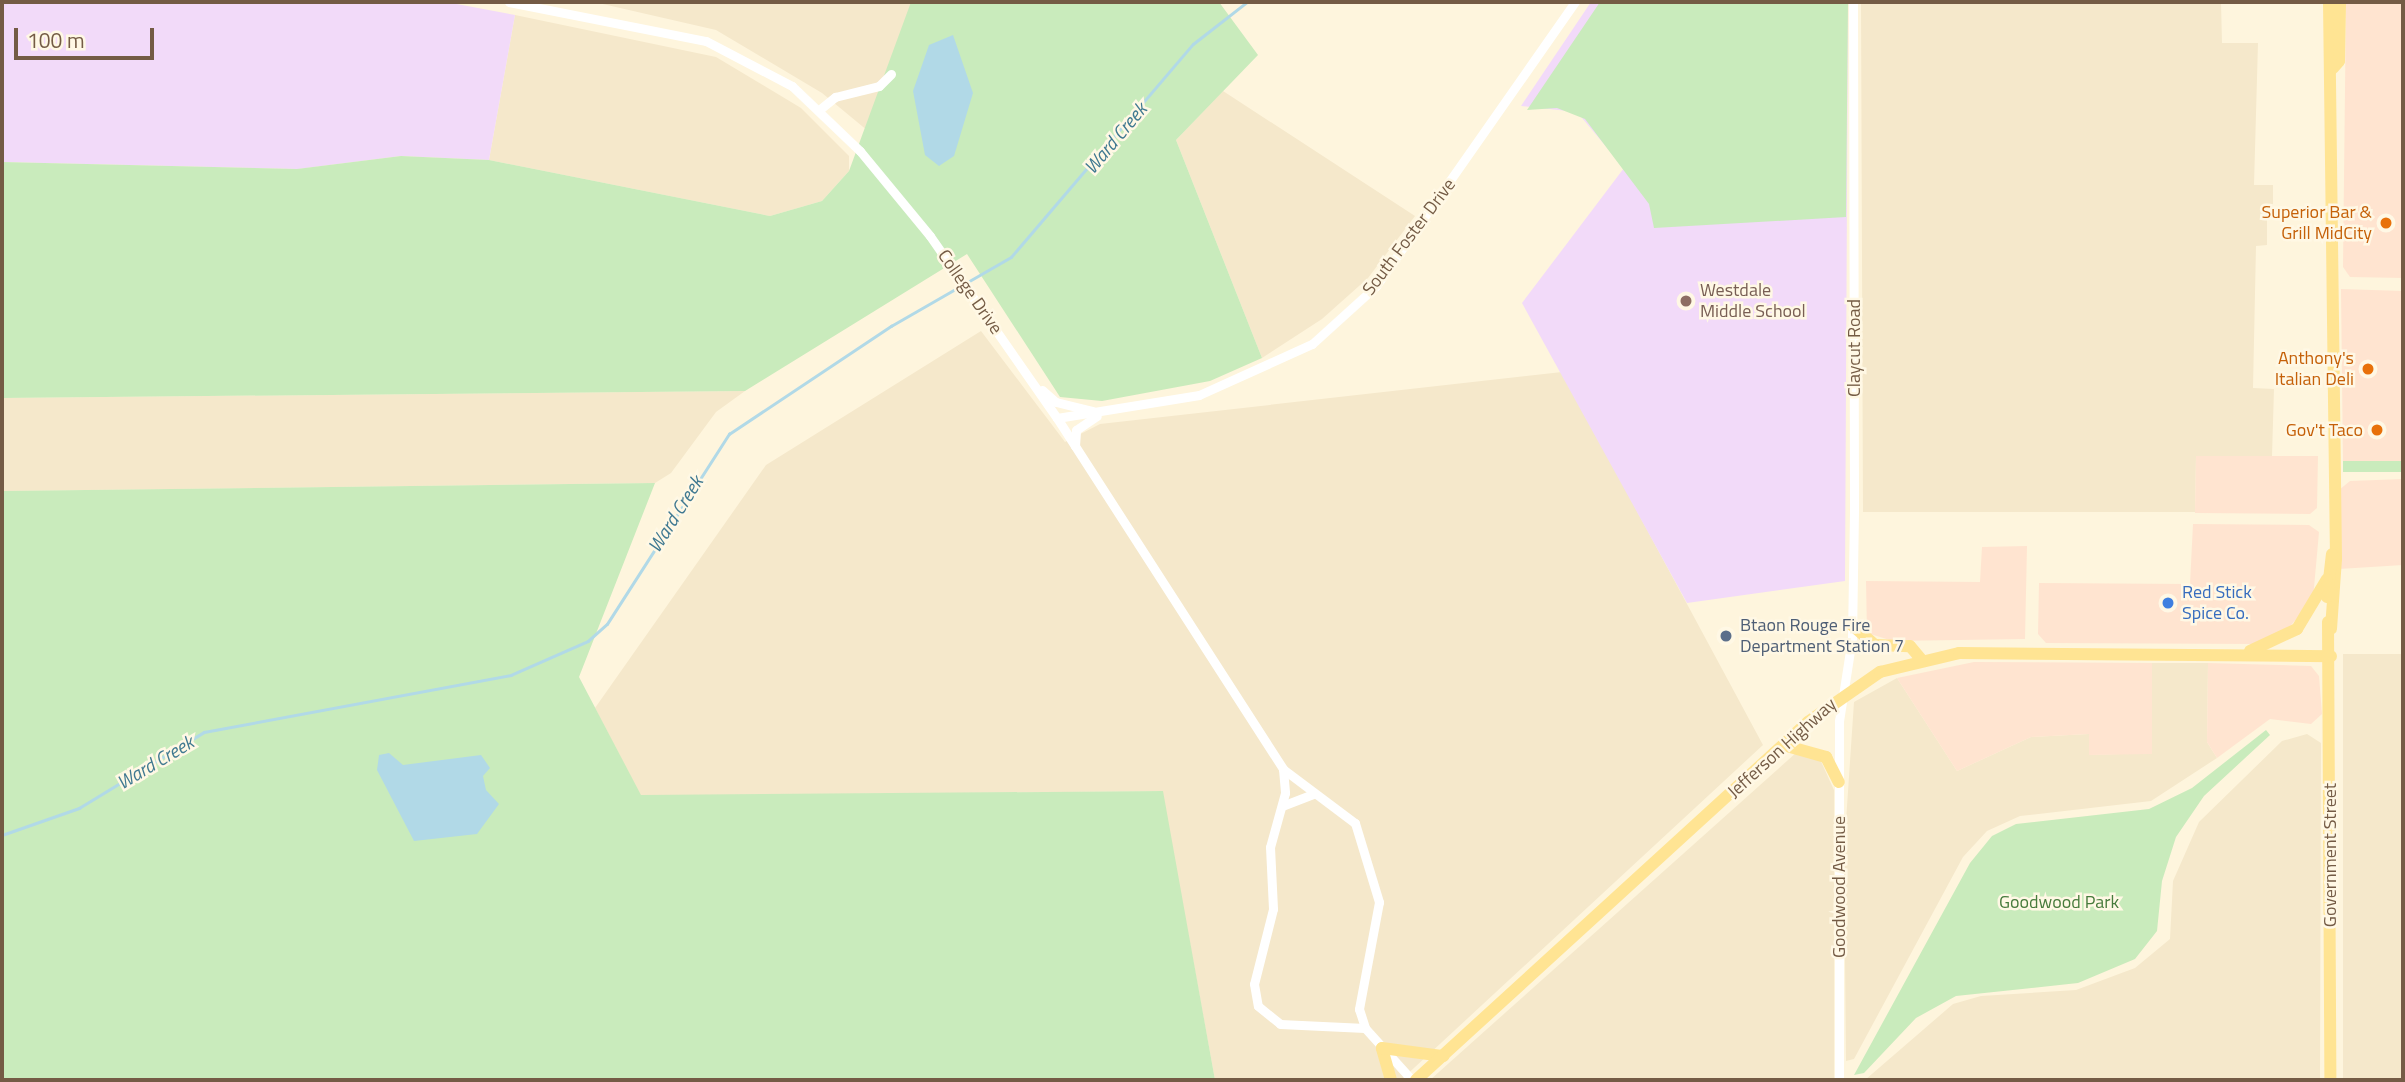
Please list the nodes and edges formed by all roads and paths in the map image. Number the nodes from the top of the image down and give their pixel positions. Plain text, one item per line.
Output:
1 (509, 2) edge
2 (1575, 2) edge
3 (1853, 2) edge
4 (2329, 2) edge
5 (2338, 2) edge
6 (2333, 68) junction
7 (891, 74) dead end
8 (819, 110) junction
9 (1025, 372) junction
10 (1105, 413) junction
11 (1057, 418) junction
12 (1074, 446) junction
13 (2332, 554) junction
14 (2327, 579) junction
15 (1853, 625) junction
16 (2331, 629) junction
17 (2248, 654) junction
18 (2331, 656) junction
19 (1920, 658) junction
20 (1843, 693) junction
21 (1783, 745) junction
22 (1283, 769) junction
23 (1839, 782) junction
24 (1316, 794) junction
25 (1282, 806) junction
26 (1365, 1028) junction
27 (1382, 1048) junction
28 (1443, 1056) junction
29 (1391, 1080) edge
30 (1414, 1080) edge
31 (1839, 1080) edge
32 (2330, 1080) edge

1 - 8 street, College Drive
2 - 10 street, South Foster Drive
3 - 15 street, Claycut Road
4 - 6 main road, Government Street
5 - 6 main road, Government Street
6 - 13 main road, Government Street
7 - 8 street
8 - 9 street, College Drive
9 - 10 street
9 - 11 street, College Drive
10 - 11 street, South Foster Drive
10 - 12 street
11 - 12 street, College Drive
12 - 22 street, College Drive
13 - 14 main road, Government Street
13 - 16 main road, Government Street
14 - 16 main road, Government Street
14 - 17 main road
15 - 19 main road
15 - 20 street, Claycut Road
16 - 18 main road, Government Street
17 - 18 main road, Jefferson Highway
17 - 19 main road, Jefferson Highway
18 - 32 main road, Government Street
19 - 20 main road, Jefferson Highway
20 - 21 main road, Jefferson Highway
20 - 23 street, Goodwood Avenue
21 - 23 main road
21 - 28 main road, Jefferson Highway
22 - 24 street, College Drive
22 - 25 street
23 - 31 street, Goodwood Avenue
24 - 25 street
24 - 26 street, College Drive
25 - 26 street
26 - 27 street, College Drive
27 - 28 main road
27 - 29 main road
27 - 30 street, College Drive
28 - 30 main road, Jefferson Highway

